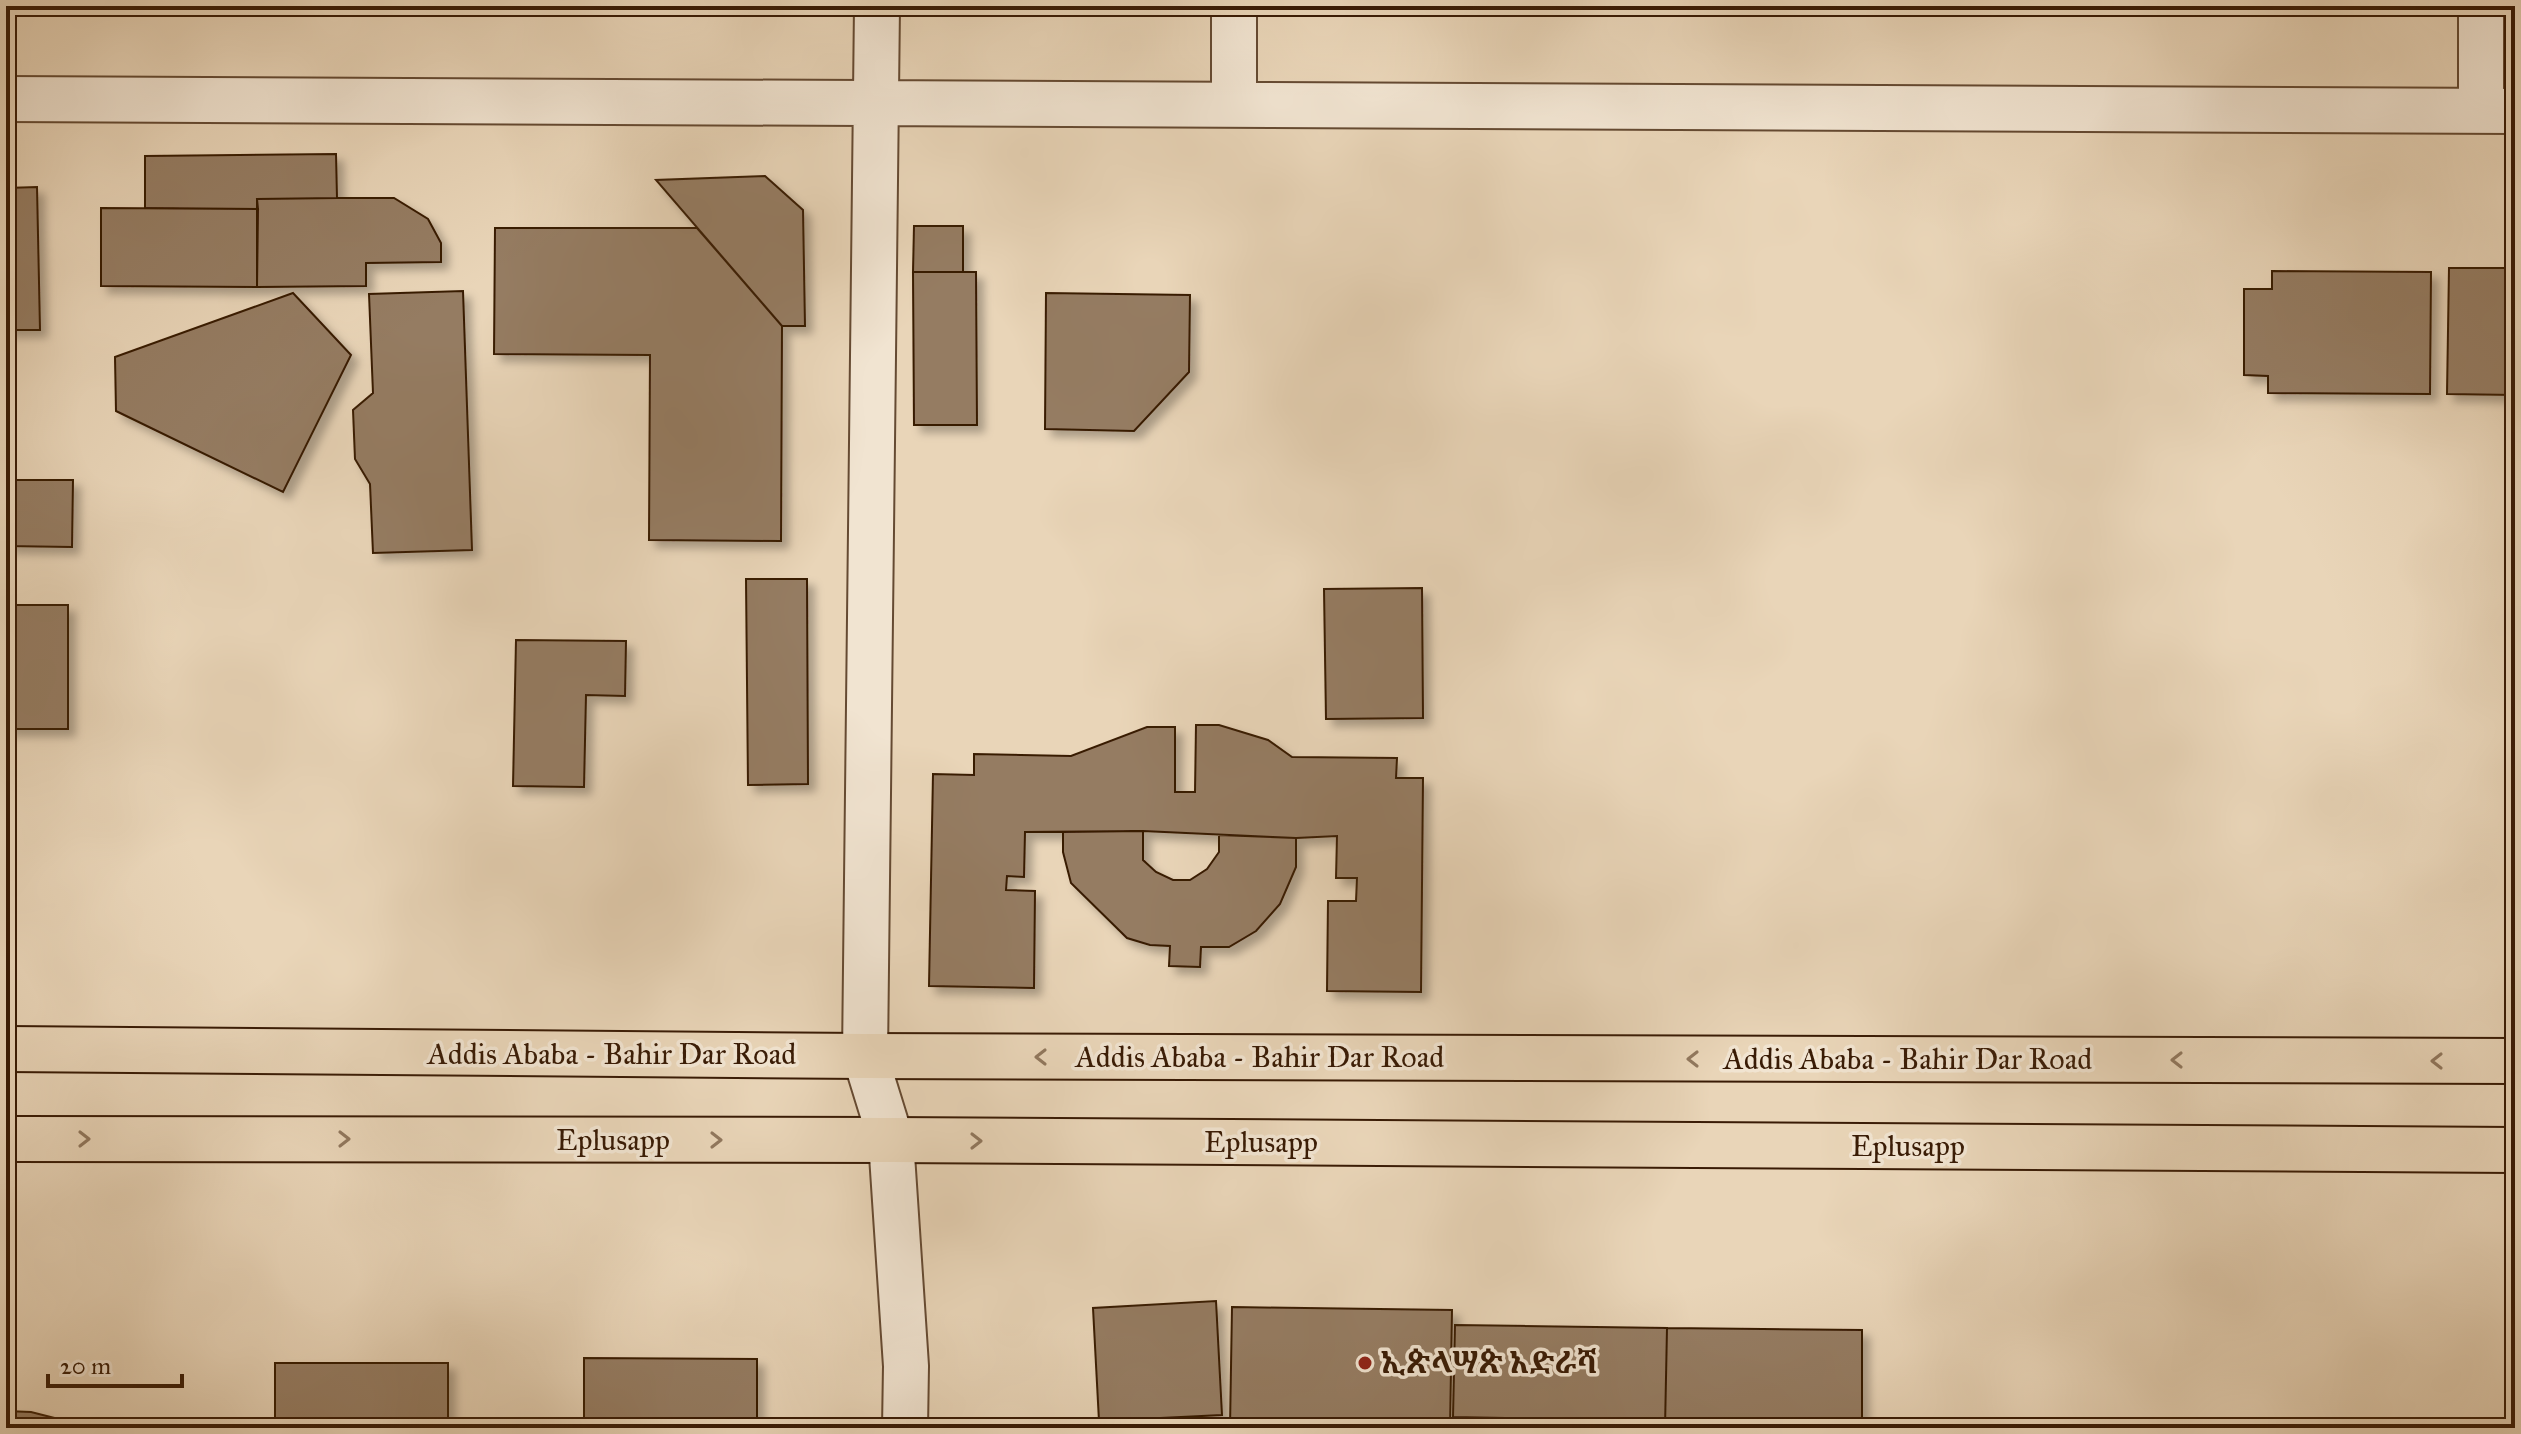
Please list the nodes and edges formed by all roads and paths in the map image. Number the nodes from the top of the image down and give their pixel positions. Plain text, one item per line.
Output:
1 (877, 6) edge
2 (1234, 6) edge
3 (2481, 6) edge
4 (6, 99) edge
5 (877, 103) junction
6 (1234, 105) junction
7 (2498, 111) edge
8 (6, 1049) edge
9 (865, 1056) junction
10 (2515, 1061) edge
11 (6, 1139) edge
12 (891, 1140) junction
13 (2515, 1150) edge
14 (905, 1428) edge

1 - 5 street
2 - 6 street
3 - 7 street
4 - 5 street
5 - 6 street
5 - 9 street
6 - 7 street
8 - 9 highway, Addis Ababa - Bahir Dar Road
10 -> 9 highway, Addis Ababa - Bahir Dar Road
9 - 12 street
11 -> 12 highway, Eplusapp
12 -> 13 highway, Eplusapp
12 - 14 street

